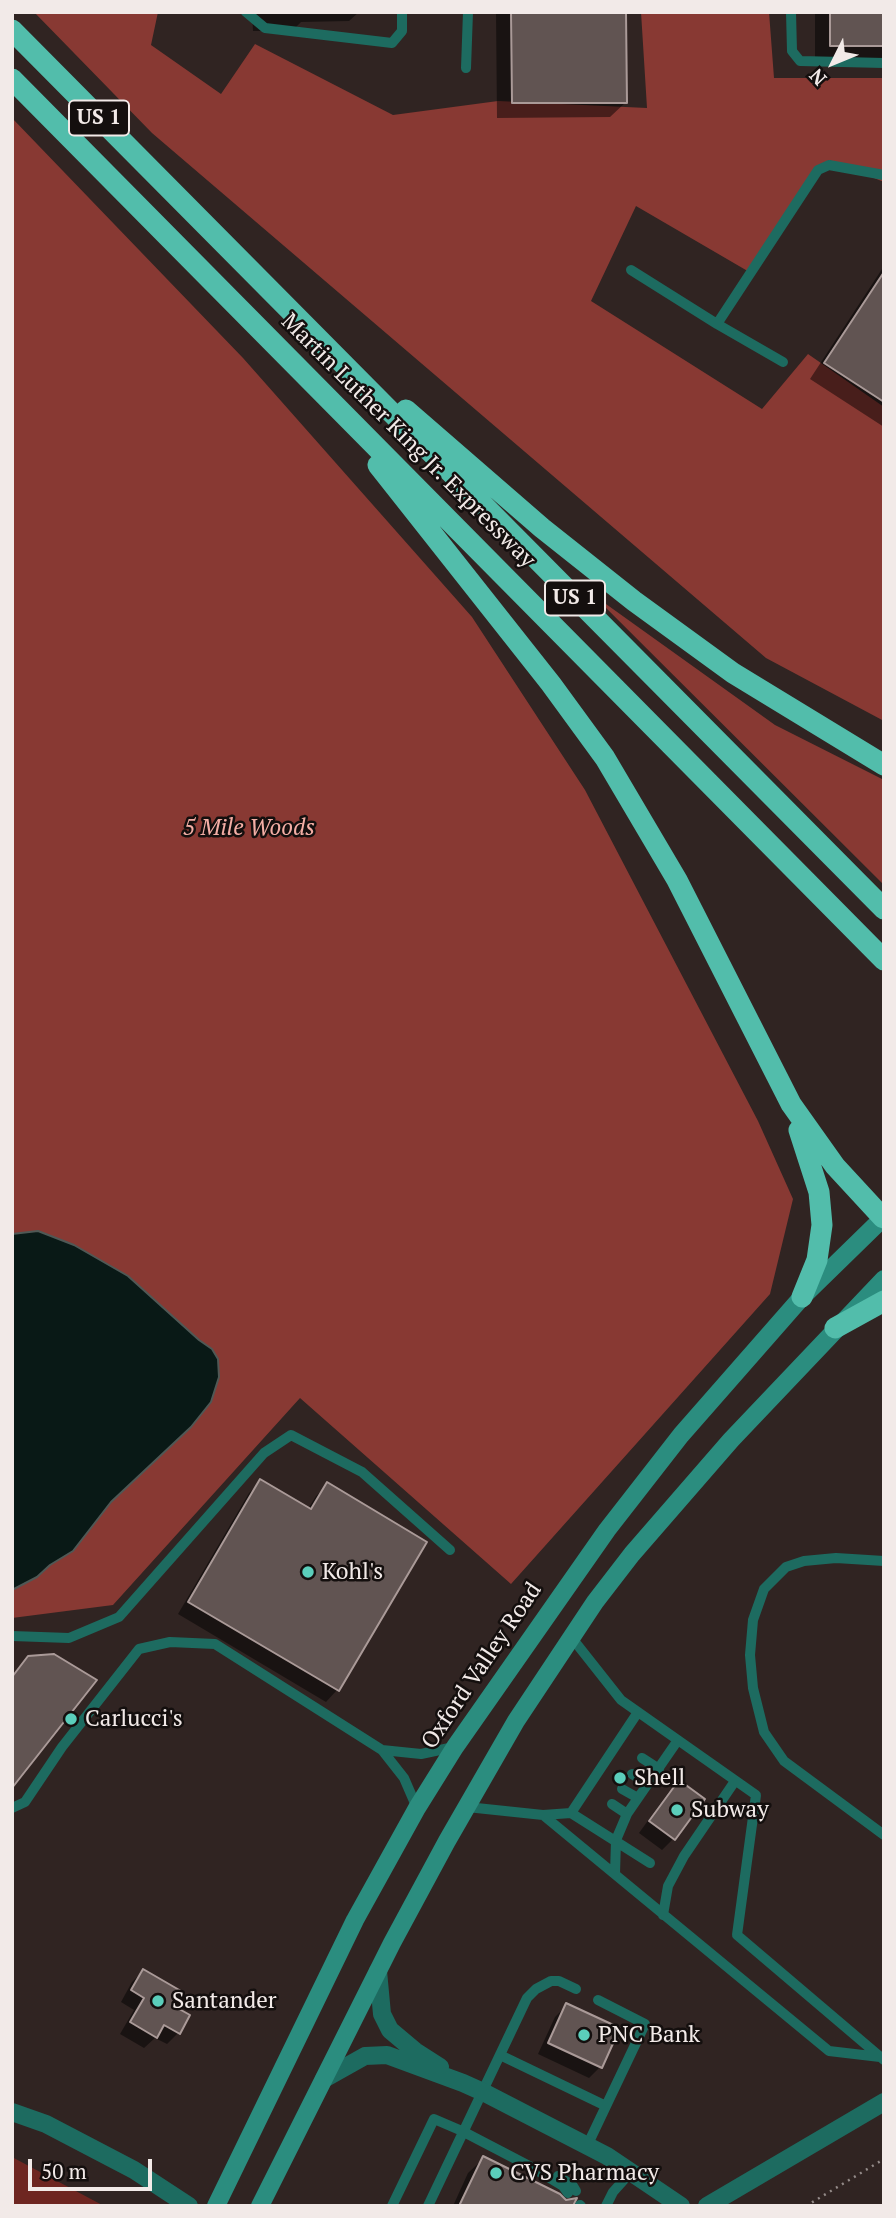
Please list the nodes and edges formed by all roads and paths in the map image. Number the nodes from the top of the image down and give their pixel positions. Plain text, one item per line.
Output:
1 (246, 12) edge
2 (402, 12) edge
3 (468, 12) edge
4 (791, 12) edge
5 (12, 30) edge
6 (884, 63) edge
7 (467, 68) dead end
8 (12, 79) edge
9 (884, 174) edge
10 (631, 270) dead end
11 (265, 286) junction
12 (717, 324) junction
13 (783, 362) dead end
14 (311, 381) junction
15 (884, 765) edge
16 (884, 909) edge
17 (884, 960) edge
18 (791, 1104) junction
19 (883, 1218) edge
20 (884, 1279) edge
21 (802, 1297) junction
22 (884, 1301) edge
23 (835, 1328) junction
24 (450, 1550) dead end
25 (884, 1561) edge
26 (12, 1636) edge
27 (572, 1637) junction
28 (638, 1712) junction
29 (678, 1740) junction
30 (618, 1742) junction
31 (454, 1747) junction
32 (627, 1748) dead end
33 (382, 1750) junction
34 (607, 1758) junction
35 (642, 1758) dead end
36 (618, 1765) dead end
37 (659, 1769) junction
38 (597, 1773) junction
39 (632, 1774) dead end
40 (608, 1780) dead end
41 (735, 1781) junction
42 (648, 1784) junction
43 (587, 1788) junction
44 (622, 1789) dead end
45 (597, 1795) dead end
46 (638, 1798) junction
47 (612, 1804) dead end
48 (467, 1807) junction
49 (12, 1808) edge
50 (417, 1808) junction
51 (571, 1813) junction
52 (627, 1814) junction
53 (543, 1815) junction
54 (884, 1835) edge
55 (616, 1840) junction
56 (650, 1863) dead end
57 (615, 1874) junction
58 (663, 1915) junction
59 (378, 1971) junction
60 (576, 1989) dead end
61 (598, 2000) dead end
62 (500, 2055) junction
63 (882, 2058) edge
64 (324, 2079) junction
65 (463, 2082) junction
66 (483, 2092) junction
67 (884, 2102) edge
68 (606, 2106) junction
69 (12, 2112) edge
70 (462, 2131) junction
71 (587, 2146) junction
72 (884, 2160) edge
73 (631, 2172) junction
74 (572, 2192) dead end
75 (189, 2206) edge
76 (216, 2206) edge
77 (260, 2206) edge
78 (392, 2206) edge
79 (428, 2206) edge
80 (606, 2206) edge
81 (681, 2206) edge
82 (707, 2206) edge
83 (806, 2206) edge

1 - 2 lane
3 - 7 lane
4 - 6 lane
5 - 11 highway, Martin Luther King Jr. Expressway / US 1
8 - 14 highway, Martin Luther King Jr. Expressway / US 1
9 - 12 lane
10 - 12 lane
11 - 15 highway
11 - 16 highway, Martin Luther King Jr. Expressway / US 1
12 - 13 lane
14 - 17 highway, Martin Luther King Jr. Expressway / US 1
14 - 18 highway
18 - 19 highway
18 - 21 highway
19 - 21 main road, Oxford Valley Road
20 - 23 main road
21 - 31 main road, Oxford Valley Road
22 - 23 highway
23 - 27 main road
24 - 26 lane
25 - 54 lane
27 - 28 lane
27 - 48 main road
28 - 29 lane
28 - 30 lane
29 - 37 lane
29 - 41 lane
30 - 32 lane
30 - 34 lane
31 - 33 lane
31 - 50 main road, Oxford Valley Road
33 - 49 lane
33 - 50 lane
34 - 36 lane
34 - 38 lane
35 - 37 lane
37 - 42 lane
38 - 40 lane
38 - 43 lane
39 - 42 lane
41 - 58 lane
41 - 63 lane
42 - 46 lane
43 - 45 lane
43 - 51 lane
44 - 46 lane
46 - 52 lane
47 - 52 lane
48 - 53 lane
48 - 59 main road
50 - 76 main road, Oxford Valley Road
51 - 53 lane
51 - 55 lane
52 - 55 lane
53 - 57 lane
55 - 56 lane
55 - 57 lane
57 - 58 lane
58 - 63 lane
59 - 64 main road
59 - 65 street
60 - 62 lane
61 - 68 lane
62 - 66 lane
62 - 68 lane
64 - 65 street
64 - 77 main road
65 - 66 street
66 - 70 lane
66 - 71 street
67 - 82 street
68 - 71 lane
69 - 75 street
70 - 74 lane
70 - 78 lane
70 - 79 lane
71 - 73 street
72 - 83 path
73 - 80 lane
73 - 81 street

